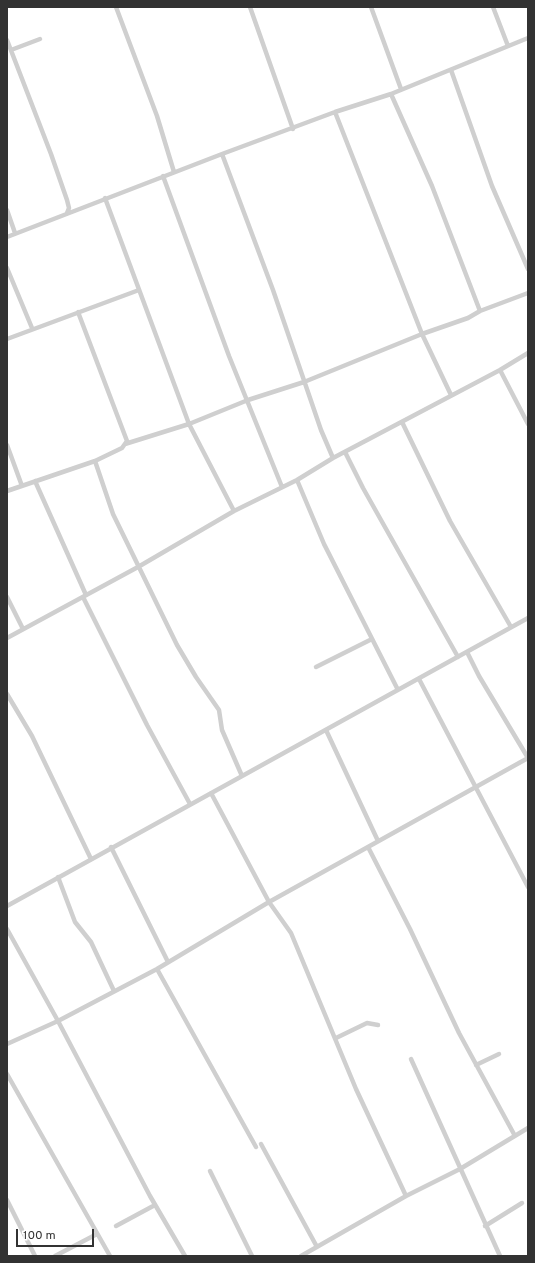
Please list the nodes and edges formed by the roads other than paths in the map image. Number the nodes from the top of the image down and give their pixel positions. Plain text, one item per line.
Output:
1 (116, 7) edge
2 (250, 7) edge
3 (371, 7) edge
4 (492, 7) edge
5 (528, 38) edge
6 (40, 39) dead end
7 (7, 40) edge
8 (508, 46) junction
9 (11, 50) junction
10 (452, 70) junction
11 (401, 89) junction
12 (392, 94) junction
13 (336, 112) junction
14 (294, 129) junction
15 (222, 154) junction
16 (174, 172) junction
17 (163, 176) junction
18 (105, 198) junction
19 (7, 210) edge
20 (67, 213) junction
21 (15, 233) junction
22 (7, 236) edge
23 (7, 268) edge
24 (528, 268) edge
25 (138, 290) junction
26 (528, 293) edge
27 (480, 311) junction
28 (78, 312) junction
29 (32, 328) junction
30 (422, 334) junction
31 (7, 339) edge
32 (528, 353) edge
33 (500, 370) junction
34 (304, 382) junction
35 (451, 395) junction
36 (248, 400) junction
37 (402, 422) junction
38 (189, 424) junction
39 (528, 424) edge
40 (125, 444) junction
41 (7, 445) edge
42 (345, 452) junction
43 (333, 458) junction
44 (95, 461) junction
45 (297, 480) junction
46 (35, 482) junction
47 (22, 486) junction
48 (282, 487) junction
49 (7, 491) edge
50 (234, 511) junction
51 (138, 567) junction
52 (84, 596) junction
53 (7, 597) edge
54 (528, 618) edge
55 (511, 627) junction
56 (23, 628) junction
57 (7, 638) edge
58 (372, 639) junction
59 (467, 652) junction
60 (458, 657) junction
61 (316, 667) dead end
62 (419, 679) junction
63 (398, 690) junction
64 (7, 694) edge
65 (326, 730) junction
66 (528, 758) edge
67 (242, 776) junction
68 (476, 788) junction
69 (211, 793) junction
70 (190, 804) junction
71 (378, 841) junction
72 (111, 847) junction
73 (368, 847) junction
74 (90, 859) junction
75 (58, 877) junction
76 (528, 888) edge
77 (269, 902) junction
78 (7, 906) edge
79 (7, 929) edge
80 (168, 962) junction
81 (156, 969) junction
82 (114, 991) junction
83 (58, 1021) junction
84 (378, 1025) dead end
85 (336, 1038) junction
86 (7, 1044) edge
87 (499, 1054) dead end
88 (411, 1060) dead end
89 (476, 1065) junction
90 (7, 1074) edge
91 (528, 1128) edge
92 (515, 1136) junction
93 (460, 1169) junction
94 (210, 1172) dead end
95 (406, 1196) junction
96 (7, 1200) edge
97 (522, 1203) dead end
98 (155, 1205) junction
99 (116, 1226) dead end
100 (485, 1226) junction
101 (97, 1234) junction
102 (317, 1247) junction
103 (35, 1256) edge
104 (55, 1256) edge
105 (110, 1256) edge
106 (185, 1256) edge
107 (252, 1256) edge
108 (300, 1256) edge
109 (500, 1256) edge

1 - 16 street
2 - 14 street
3 - 11 street
4 - 8 street
5 - 8 street
6 - 9 street
7 - 9 street
8 - 10 street
9 - 20 street
10 - 11 street
10 - 24 street
11 - 12 street
12 - 13 street
12 - 27 street
13 - 14 street
13 - 30 street
14 - 15 street
15 - 16 street
15 - 34 street
16 - 17 street
17 - 18 street
17 - 36 street
18 - 20 street
18 - 25 street
19 - 21 street
20 - 21 street
21 - 22 street
23 - 29 street
25 - 28 street
25 - 38 street
26 - 27 street
27 - 30 street
28 - 29 street
28 - 40 street
29 - 31 street
30 - 34 street
30 - 35 street
32 - 33 street
33 - 35 street
33 - 39 street
34 - 36 street
34 - 43 street
35 - 37 street
36 - 38 street
36 - 48 street
37 - 42 street
37 - 55 street
38 - 40 street
38 - 50 street
40 - 44 street
41 - 47 street
42 - 43 street
42 - 60 street
43 - 45 street
44 - 46 street
44 - 51 street
45 - 48 street
45 - 58 street
46 - 47 street
46 - 52 street
47 - 49 street
48 - 50 street
50 - 51 street
51 - 52 street
51 - 67 street
52 - 56 street
52 - 70 street
53 - 56 street
54 - 55 street
55 - 59 street
56 - 57 street
58 - 61 street
58 - 63 street
59 - 60 street
59 - 66 street
60 - 62 street
62 - 63 street
62 - 68 street
63 - 65 street
64 - 74 street
65 - 67 street
65 - 71 street
66 - 68 street
67 - 69 street
68 - 71 street
68 - 76 street
69 - 70 street
69 - 77 street
70 - 72 street
71 - 73 street
72 - 74 street
72 - 80 street
73 - 77 street
73 - 89 street
74 - 75 street
75 - 78 street
75 - 82 street
77 - 80 street
77 - 85 street
79 - 83 street
80 - 81 street
81 - 82 street
81 - 102 street
82 - 83 street
83 - 86 street
83 - 98 street
84 - 85 street
85 - 95 street
87 - 89 street
88 - 93 street
89 - 92 street
90 - 101 street
91 - 92 street
92 - 93 street
93 - 95 street
93 - 100 street
94 - 107 street
95 - 102 street
96 - 103 street
97 - 100 street
98 - 99 street
98 - 106 street
100 - 109 street
101 - 104 street
101 - 105 street
102 - 108 street

